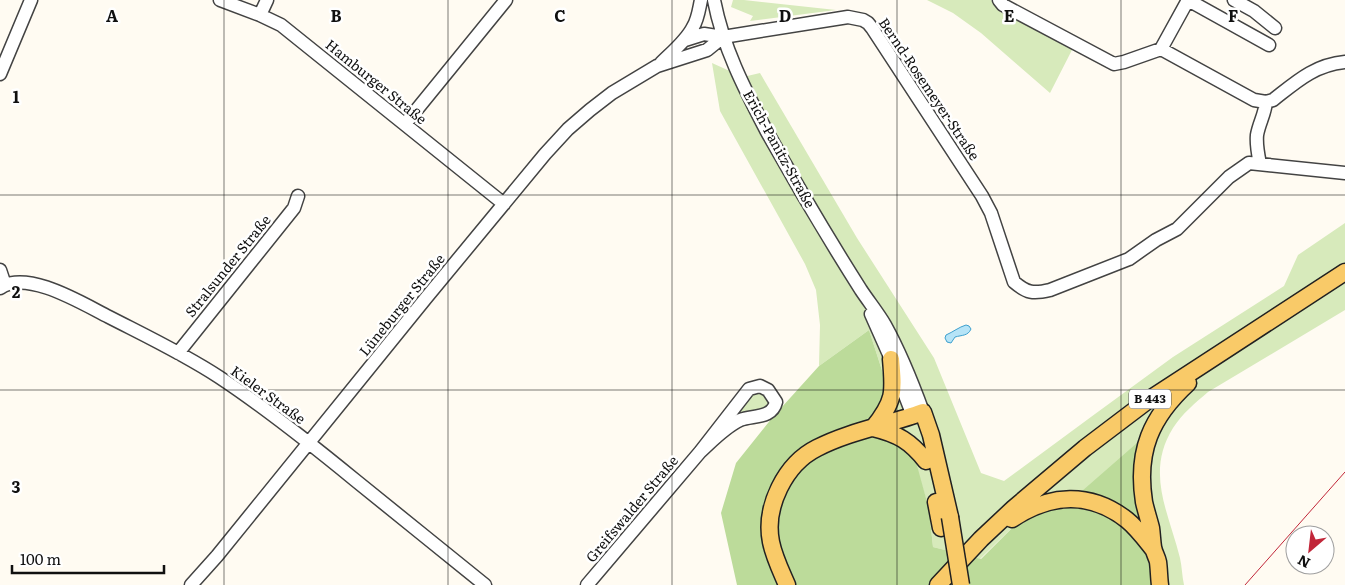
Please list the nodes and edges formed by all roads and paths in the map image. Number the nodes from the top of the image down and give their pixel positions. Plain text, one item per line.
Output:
1 (31, 0) edge
2 (220, 0) edge
3 (267, 0) edge
4 (506, 0) edge
5 (701, 0) edge
6 (714, 0) edge
7 (999, 0) edge
8 (1188, 0) edge
9 (1234, 0) edge
10 (260, 15) junction
11 (1275, 28) dead end
12 (723, 37) junction
13 (685, 40) junction
14 (1269, 45) dead end
15 (1161, 49) junction
16 (1345, 62) edge
17 (657, 66) junction
18 (0, 74) edge
19 (1266, 102) junction
20 (405, 124) junction
21 (1263, 164) junction
22 (1345, 173) edge
23 (298, 196) dead end
24 (504, 204) junction
25 (0, 270) edge
26 (1345, 272) edge
27 (3, 286) edge
28 (862, 291) junction
29 (178, 353) junction
30 (1219, 354) junction
31 (891, 359) junction
32 (918, 414) junction
33 (873, 428) junction
34 (309, 443) junction
35 (700, 452) junction
36 (926, 461) junction
37 (946, 522) junction
38 (981, 539) junction
39 (1153, 549) junction
40 (955, 567) junction
41 (787, 582) edge
42 (191, 585) edge
43 (485, 585) edge
44 (587, 585) edge
45 (929, 585) edge
46 (938, 585) edge
47 (951, 585) edge
48 (962, 585) edge
49 (1160, 585) edge

1 - 18 street
2 - 10 street, Hamburger Straße
3 - 10 street
4 - 20 street
5 - 13 street, Lüneburger Straße
6 - 12 street, Erich-Panitz-Straße
7 - 15 street
8 - 14 street
8 - 15 street
9 - 11 street
10 - 20 street, Hamburger Straße
12 - 13 street
12 - 17 street, Lüneburger Straße
12 - 21 street, Bernd-Rosemeyer-Straße
12 - 28 street, Erich-Panitz-Straße
13 - 17 street, Lüneburger Straße
15 - 19 street
16 - 19 street
17 - 24 street, Lüneburger Straße
19 - 21 street
20 - 24 street, Hamburger Straße
21 - 22 street
23 - 29 street, Stralsunder Straße
24 - 34 street, Lüneburger Straße
25 - 27 street
26 - 30 main road, B 443
27 - 29 street, Kieler Straße
28 - 31 street, Erich-Panitz-Straße
28 - 32 street, Erich-Panitz-Straße
29 - 34 street, Kieler Straße
30 - 38 main road, B 443
30 - 39 main road
31 - 32 street, Erich-Panitz-Straße
31 - 33 main road
32 - 33 main road
32 - 36 main road, Erich-Panitz-Straße
32 - 37 main road, Erich-Panitz-Straße
33 - 36 main road
33 - 41 main road
34 - 42 street, Lüneburger Straße
34 - 43 street, Kieler Straße
35 - 35 street, Greifswalder Straße
35 - 44 street, Greifswalder Straße
36 - 37 main road, Erich-Panitz-Straße
37 - 47 main road, Erich-Panitz-Straße
37 - 48 main road, Erich-Panitz-Straße, bridge
38 - 39 main road
38 - 40 main road, B 443
39 - 49 main road
40 - 45 main road
40 - 46 main road, B 443

